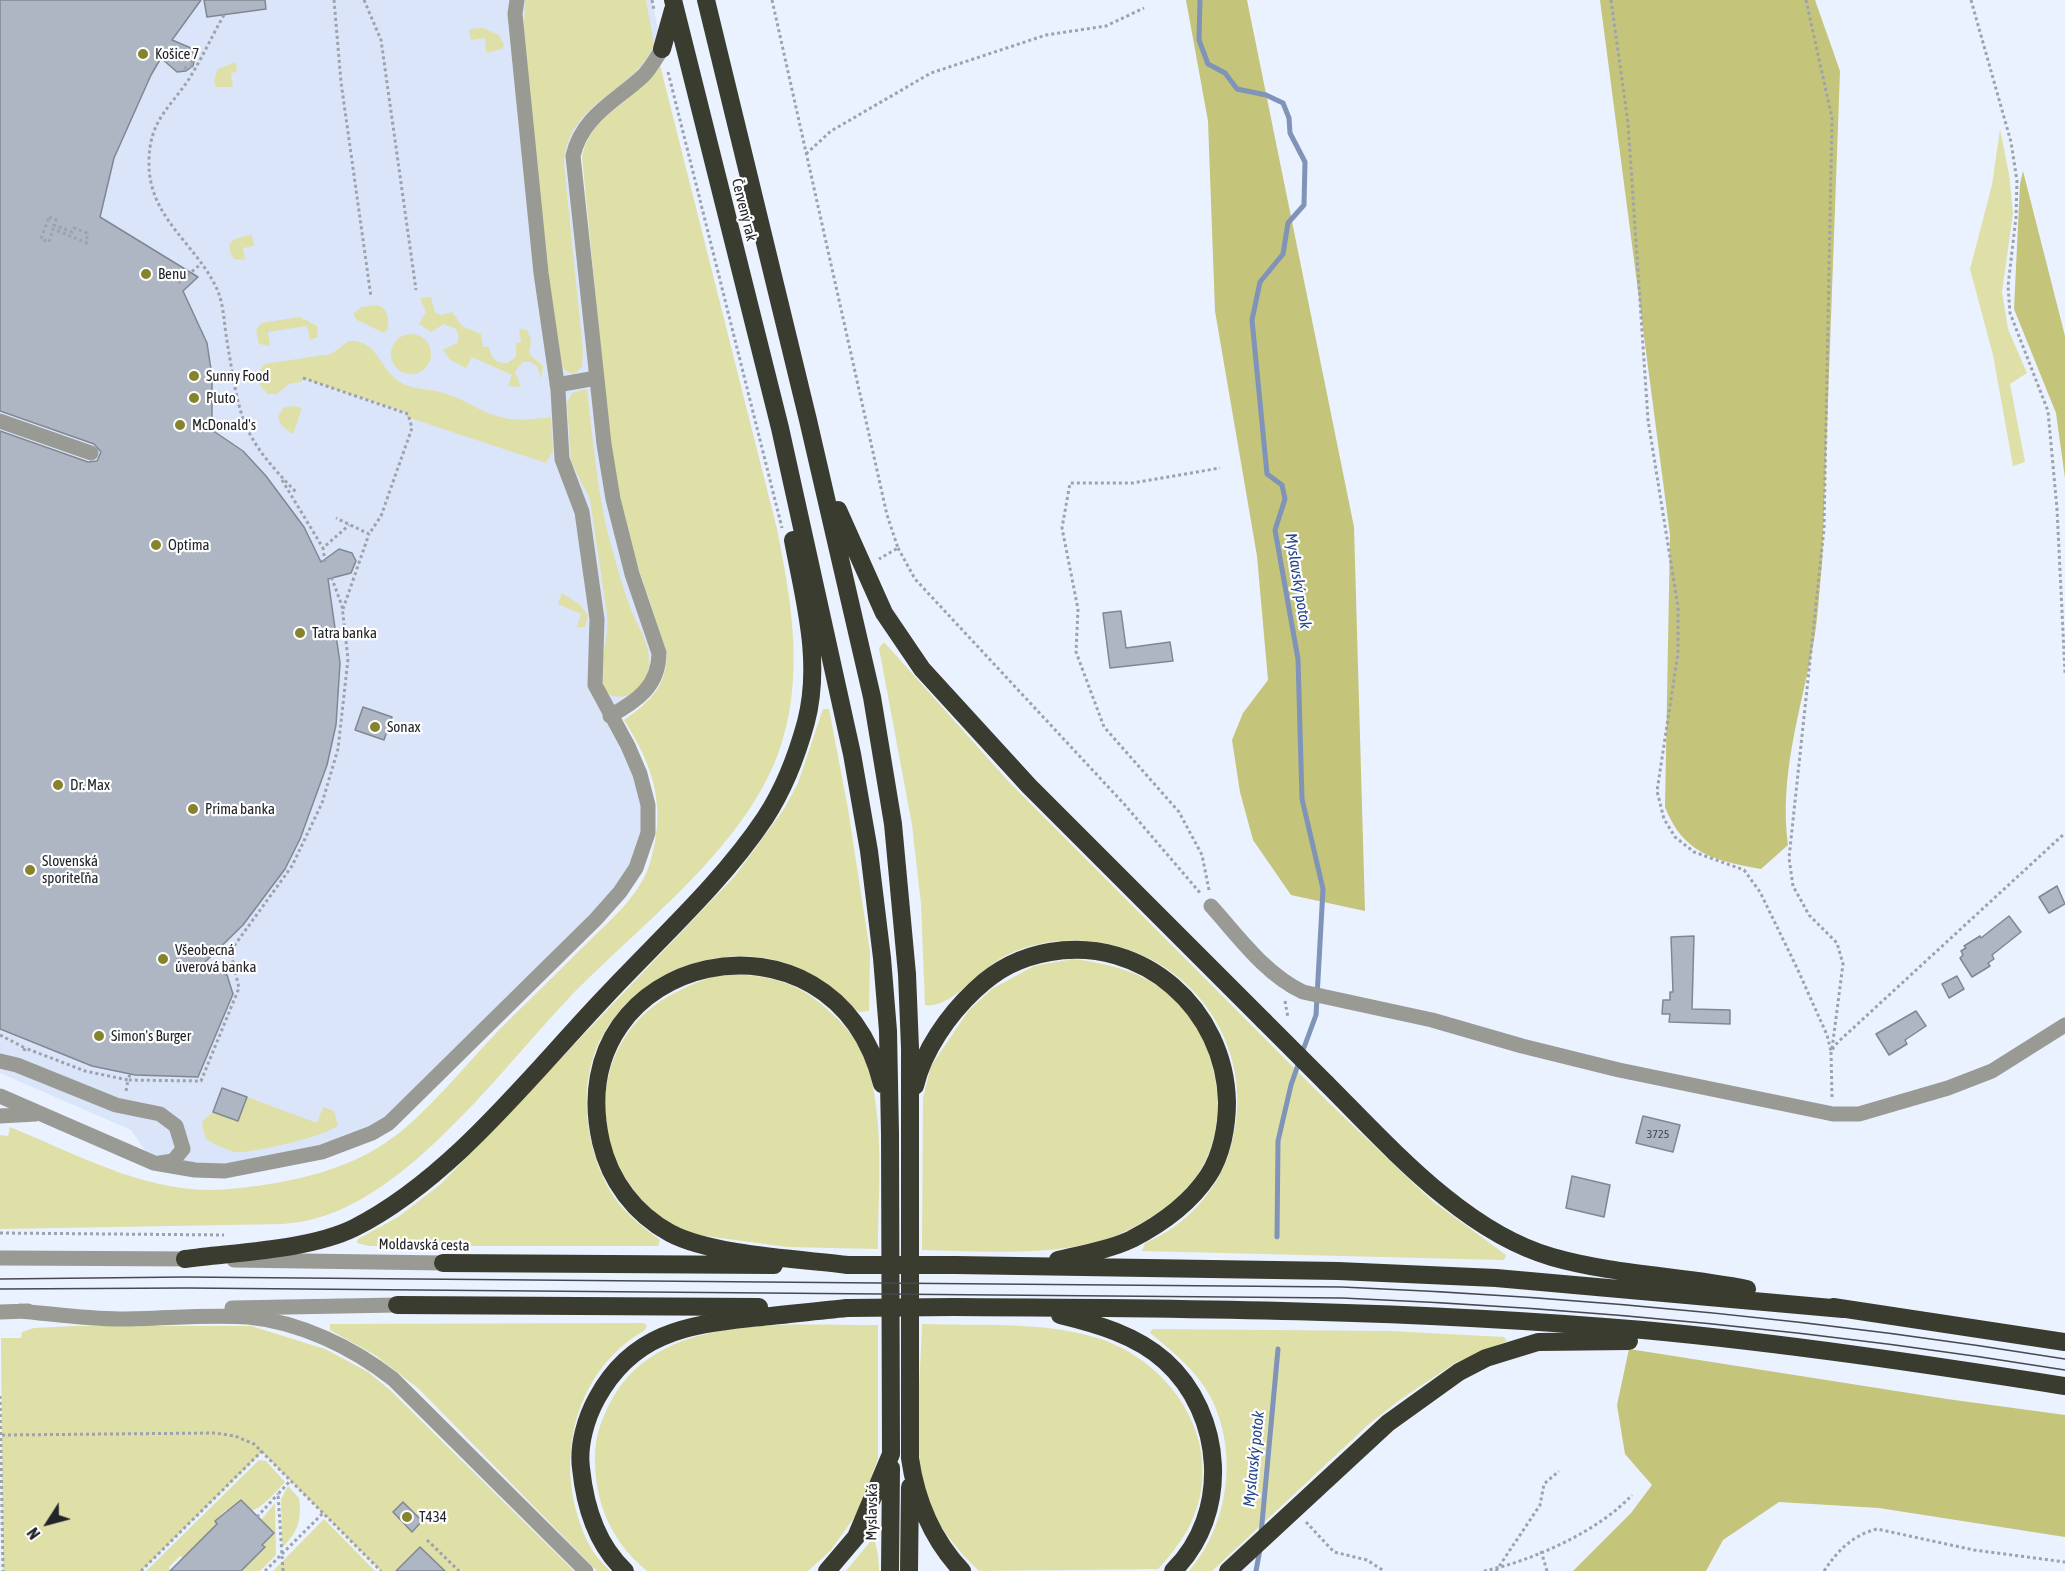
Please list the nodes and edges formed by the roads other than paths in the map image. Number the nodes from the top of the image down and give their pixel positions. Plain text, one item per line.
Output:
1 (516, 0) edge
2 (706, 0) edge
3 (674, 2) edge
4 (662, 49) joint
5 (596, 378) junction
6 (557, 385) junction
7 (808, 420) junction
8 (0, 421) edge
9 (780, 428) junction
10 (91, 453) dead end
11 (610, 716) junction
12 (1211, 906) road end
13 (2065, 1025) edge
14 (0, 1053) edge
15 (0, 1061) edge
16 (17, 1065) junction
17 (0, 1096) edge
18 (38, 1114) junction
19 (0, 1116) edge
20 (910, 1132) junction
21 (890, 1134) junction
22 (154, 1163) junction
23 (0, 1252) edge
24 (21, 1257) junction
25 (0, 1258) edge
26 (185, 1259) junction
27 (443, 1263) joint
28 (848, 1265) junction
29 (1029, 1266) junction
30 (397, 1305) joint
31 (847, 1308) junction
32 (1029, 1308) junction
33 (1843, 1309) junction
34 (20, 1311) junction
35 (0, 1312) edge
36 (2065, 1342) edge
37 (1848, 1353) junction
38 (2065, 1386) edge
39 (891, 1454) junction
40 (910, 1458) junction
41 (1235, 1565) edge
42 (586, 1571) edge
43 (625, 1571) edge
44 (827, 1571) edge
45 (890, 1571) edge
46 (909, 1571) edge
47 (962, 1571) edge
48 (1173, 1571) edge

1 - 6 street
2 - 7 highway, Červený rak
3 - 4 highway
3 - 9 highway, Červený rak
4 - 5 street
5 - 6 street
5 - 11 street
6 - 11 street
7 - 20 highway
7 - 33 highway, bridge
8 - 10 street
9 - 21 highway
9 - 26 highway
11 - 22 street
12 - 13 street
14 - 16 street
15 - 16 street
16 - 22 street
17 - 18 street
18 - 19 street
18 - 22 street
20 - 29 highway
20 - 40 highway
21 - 28 highway
21 - 39 highway, Myslavská
23 - 24 street
24 - 25 street, Moldavská cesta
24 - 26 street, Moldavská cesta
26 - 27 street, Moldavská cesta
27 - 28 highway, Moldavská cesta
28 - 29 highway, bridge
29 - 33 highway
30 - 31 highway
30 - 34 street
31 - 32 highway, bridge
31 - 43 highway
32 - 37 highway
32 - 48 highway
33 - 36 highway
34 - 35 street
34 - 42 street
37 - 38 highway
37 - 41 highway
39 - 44 highway
39 - 45 highway, Myslavská
40 - 46 highway
40 - 47 highway

